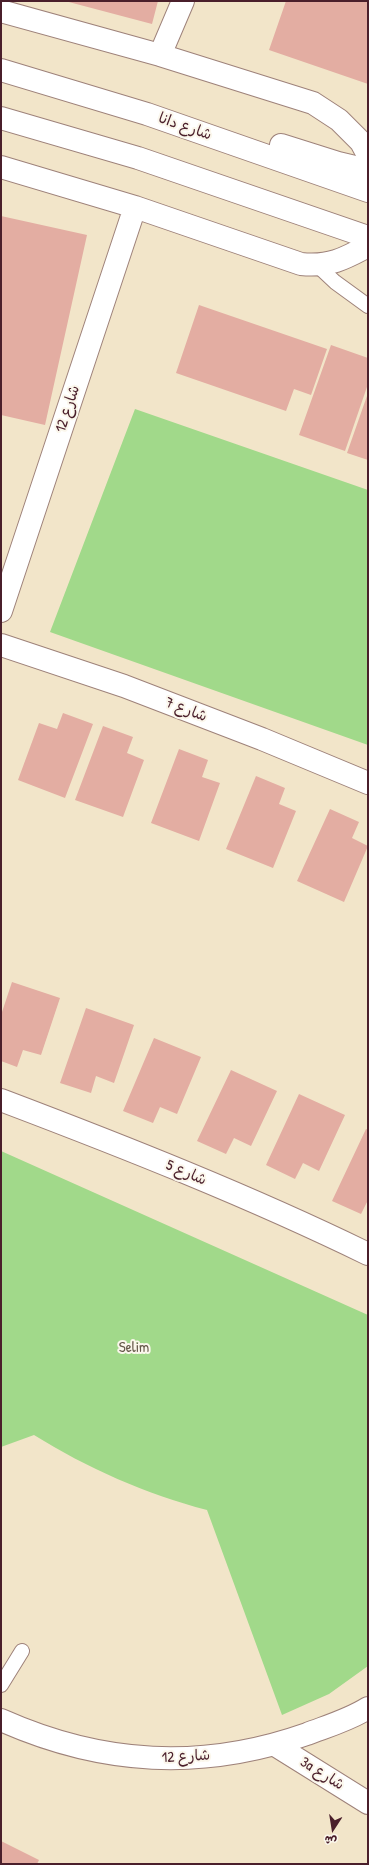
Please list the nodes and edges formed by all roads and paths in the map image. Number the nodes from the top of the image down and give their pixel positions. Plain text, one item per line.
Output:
1 (183, 1) edge
2 (1, 11) edge
3 (160, 55) junction
4 (1, 70) edge
5 (147, 114) junction
6 (1, 118) edge
7 (368, 155) edge
8 (1, 167) edge
9 (368, 170) edge
10 (368, 190) edge
11 (134, 207) junction
12 (368, 237) edge
13 (368, 246) edge
14 (318, 266) junction
15 (368, 306) edge
16 (1, 611) edge
17 (1, 645) edge
18 (368, 783) edge
19 (1, 1100) edge
20 (368, 1254) edge
21 (22, 1651) dead end
22 (1, 1685) edge
23 (362, 1718) edge
24 (1, 1720) edge
25 (275, 1745) junction
26 (368, 1803) edge

1 - 3 street
2 - 3 street
3 - 7 street
4 - 5 street, شارع دانا
5 - 9 street
5 - 10 street, شارع دانا
6 - 12 street
8 - 11 street
11 - 14 street
11 - 16 street, شارع 12
13 - 14 street
14 - 15 lane
17 - 18 street, شارع 7
19 - 20 street, شارع 5
21 - 22 lane
23 - 25 street, شارع 12
24 - 25 street, شارع 12
25 - 26 street, 3a شارع

